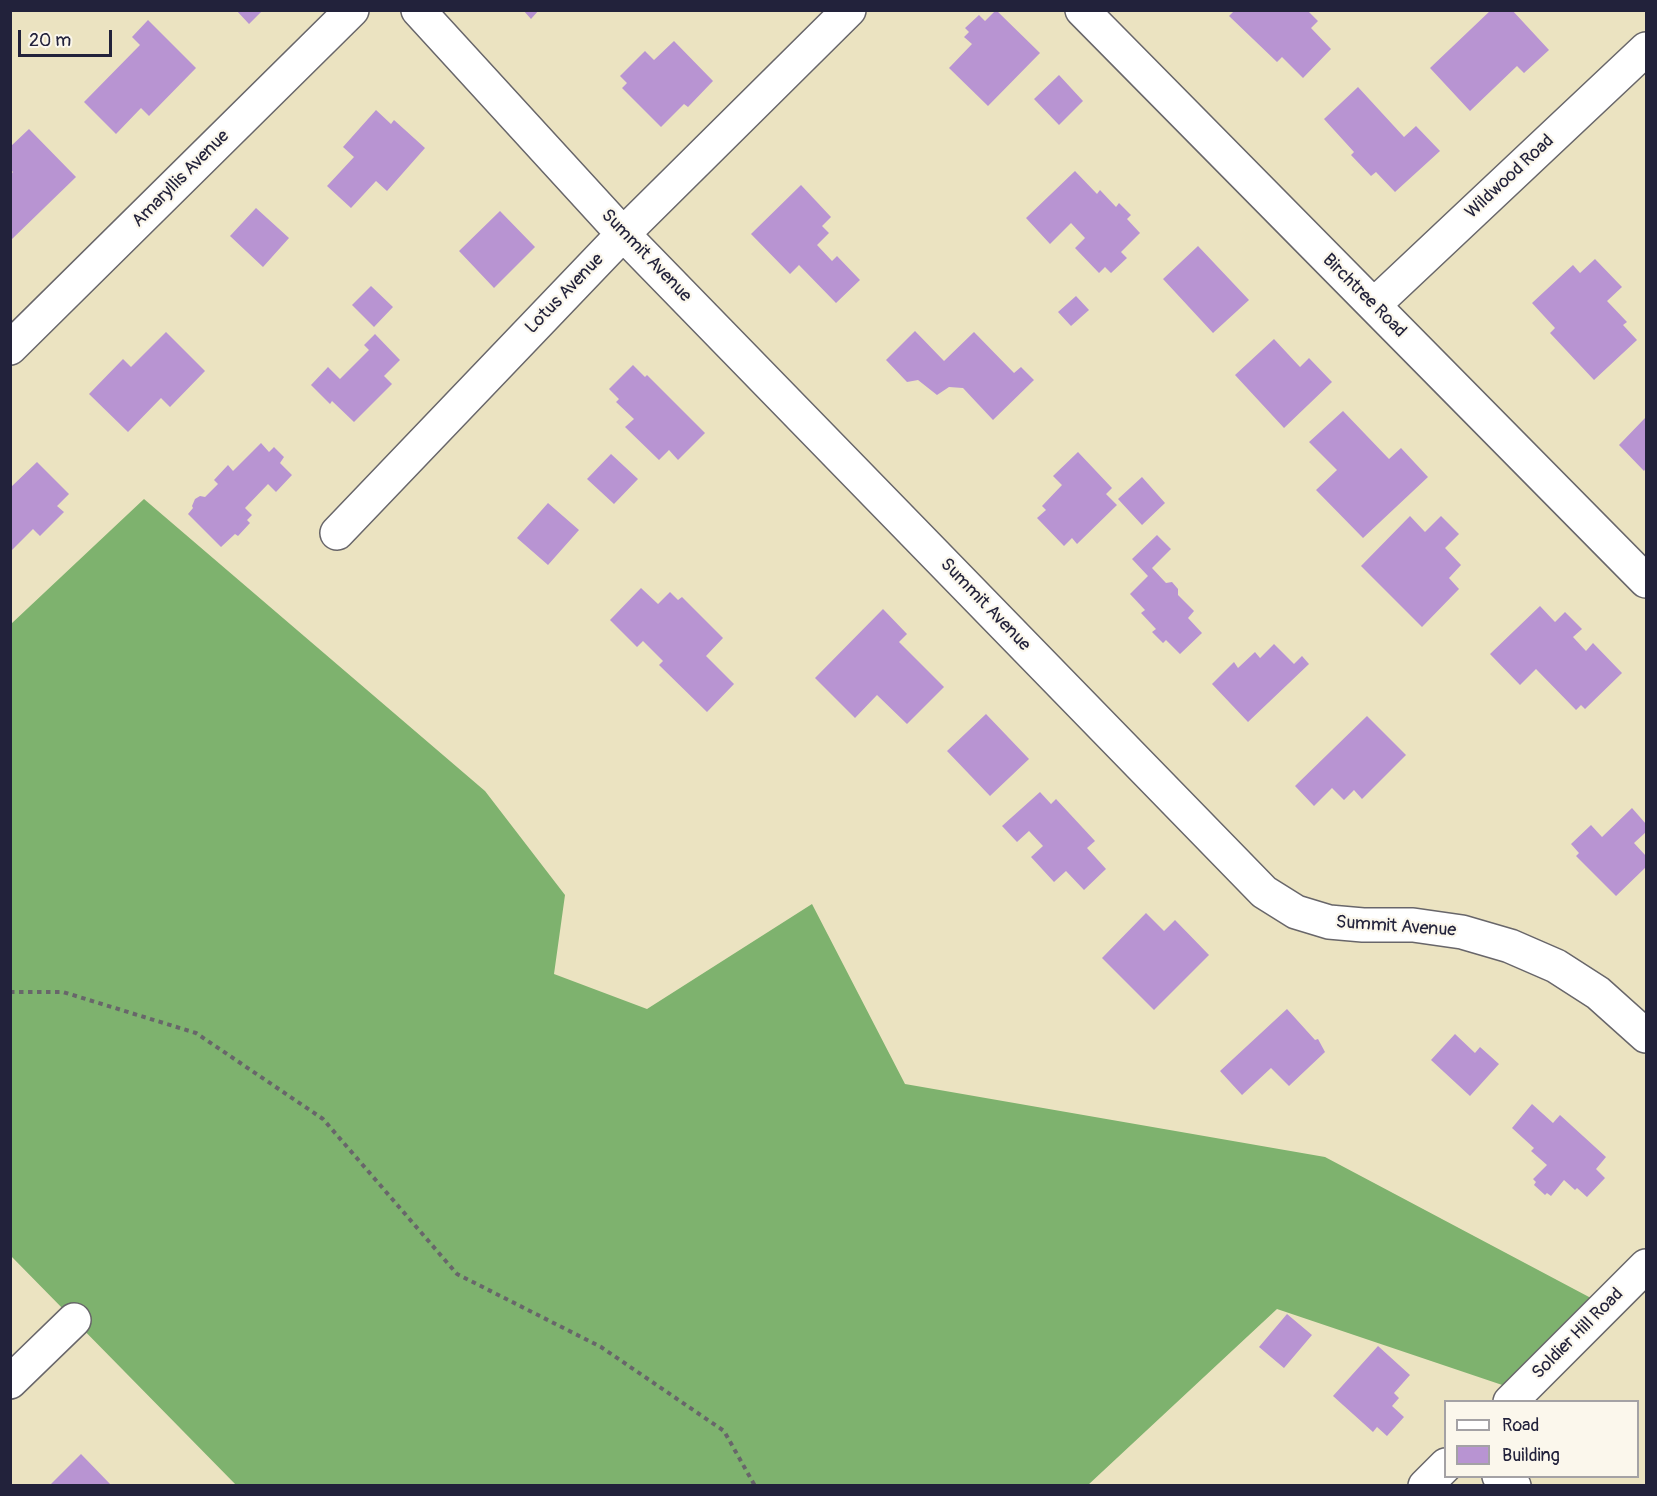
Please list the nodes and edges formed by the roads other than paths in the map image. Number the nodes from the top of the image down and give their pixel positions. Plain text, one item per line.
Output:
1 (352, 10) edge
2 (418, 10) edge
3 (849, 10) edge
4 (1082, 10) edge
5 (1647, 49) edge
6 (623, 234) junction
7 (1374, 305) junction
8 (10, 348) edge
9 (337, 533) dead end
10 (1647, 581) edge
11 (1647, 1036) edge
12 (1647, 1266) edge
13 (74, 1320) dead end
14 (10, 1383) edge
15 (1511, 1400) edge
16 (1444, 1467) edge
17 (1425, 1485) edge

1 - 8 street, Amaryllis Avenue
2 - 6 street, Summit Avenue
3 - 6 street, Lotus Avenue
4 - 7 street, Birchtree Road
5 - 7 street, Wildwood Road
6 - 9 street, Lotus Avenue
6 - 11 street, Summit Avenue
7 - 10 street, Birchtree Road
12 - 15 street, Soldier Hill Road
13 - 14 street
16 - 17 street

